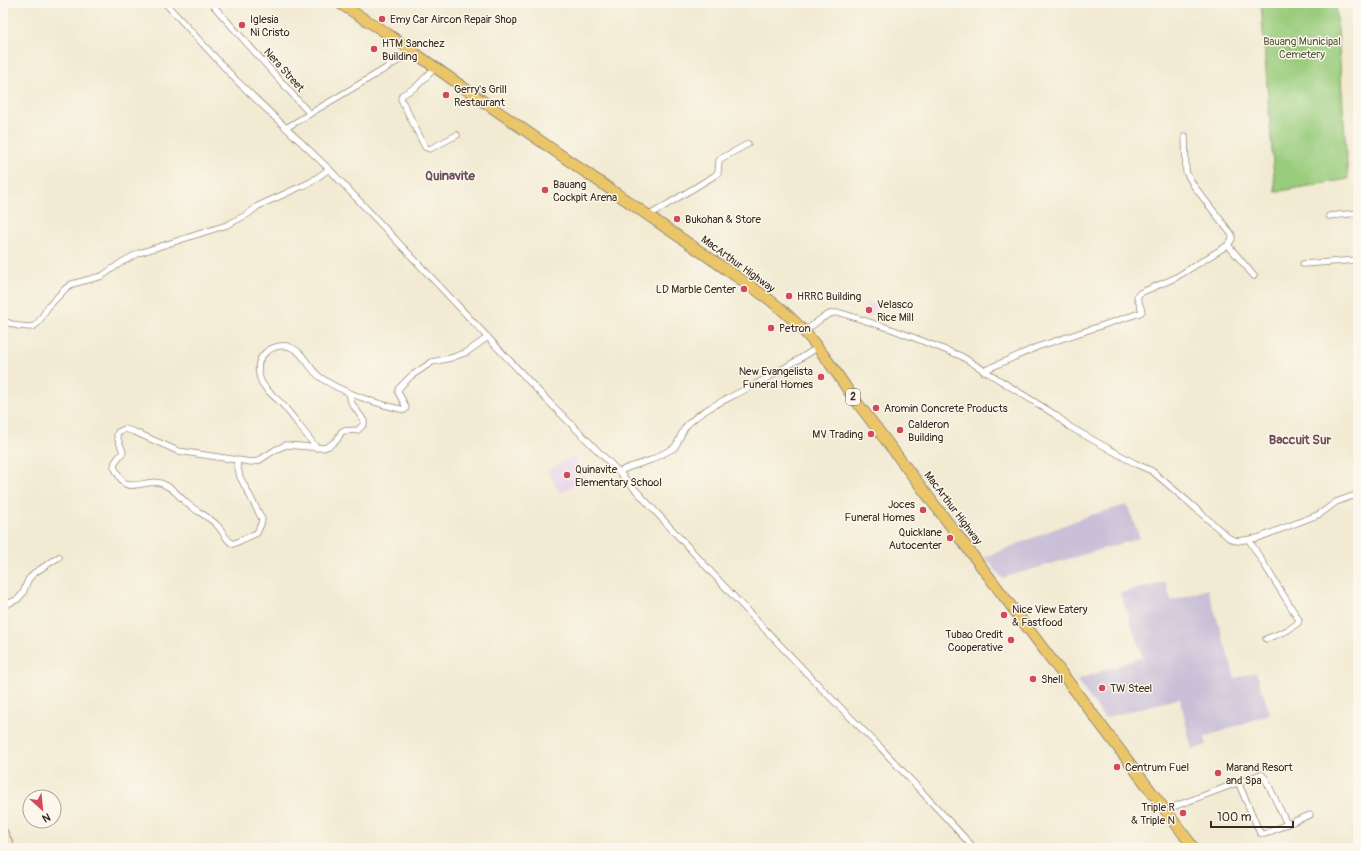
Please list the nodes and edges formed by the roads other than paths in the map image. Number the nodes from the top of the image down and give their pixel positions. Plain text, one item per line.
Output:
1 (165, 3) edge
2 (211, 3) edge
3 (339, 3) edge
4 (411, 51) junction
5 (435, 68) junction
6 (310, 114) junction
7 (286, 128) junction
8 (457, 134) dead end
9 (1185, 136) dead end
10 (748, 144) dead end
11 (329, 169) junction
12 (1358, 214) edge
13 (648, 216) junction
14 (1329, 216) dead end
15 (1228, 245) junction
16 (1358, 260) edge
17 (1303, 264) dead end
18 (1254, 276) dead end
19 (3, 321) edge
20 (804, 332) junction
21 (488, 337) junction
22 (817, 348) junction
23 (983, 371) junction
24 (349, 393) junction
25 (317, 448) junction
26 (236, 459) junction
27 (619, 472) junction
28 (1358, 494) edge
29 (1250, 540) junction
30 (59, 557) dead end
31 (3, 606) edge
32 (1266, 639) dead end
33 (1238, 782) junction
34 (1165, 810) junction
35 (1310, 815) dead end
36 (1287, 824) junction
37 (3, 832) edge
38 (9, 848) edge
39 (974, 848) edge
40 (1194, 848) edge

1 - 7 street
2 - 6 street, Nera Street
3 - 4 highway, MacArthur Highway / 2
4 - 5 highway, MacArthur Highway / 2
4 - 6 street
5 - 8 street
5 - 13 highway, MacArthur Highway / 2
6 - 7 street
7 - 11 street
9 - 15 street
10 - 13 street
11 - 19 street
11 - 21 street
12 - 14 street
13 - 20 highway, MacArthur Highway / 2
15 - 18 street
15 - 23 street
16 - 17 street
20 - 22 highway, MacArthur Highway / 2
20 - 23 street
21 - 24 street
21 - 27 street
22 - 27 street
22 - 34 highway, MacArthur Highway / 2
23 - 29 street
24 - 25 street
24 - 25 street
25 - 26 street
26 - 26 street
27 - 39 street
28 - 29 street
29 - 32 street
30 - 31 street
33 - 34 street
33 - 36 street
33 - 36 street
34 - 40 highway, MacArthur Highway / 2
35 - 36 street
37 - 38 street

